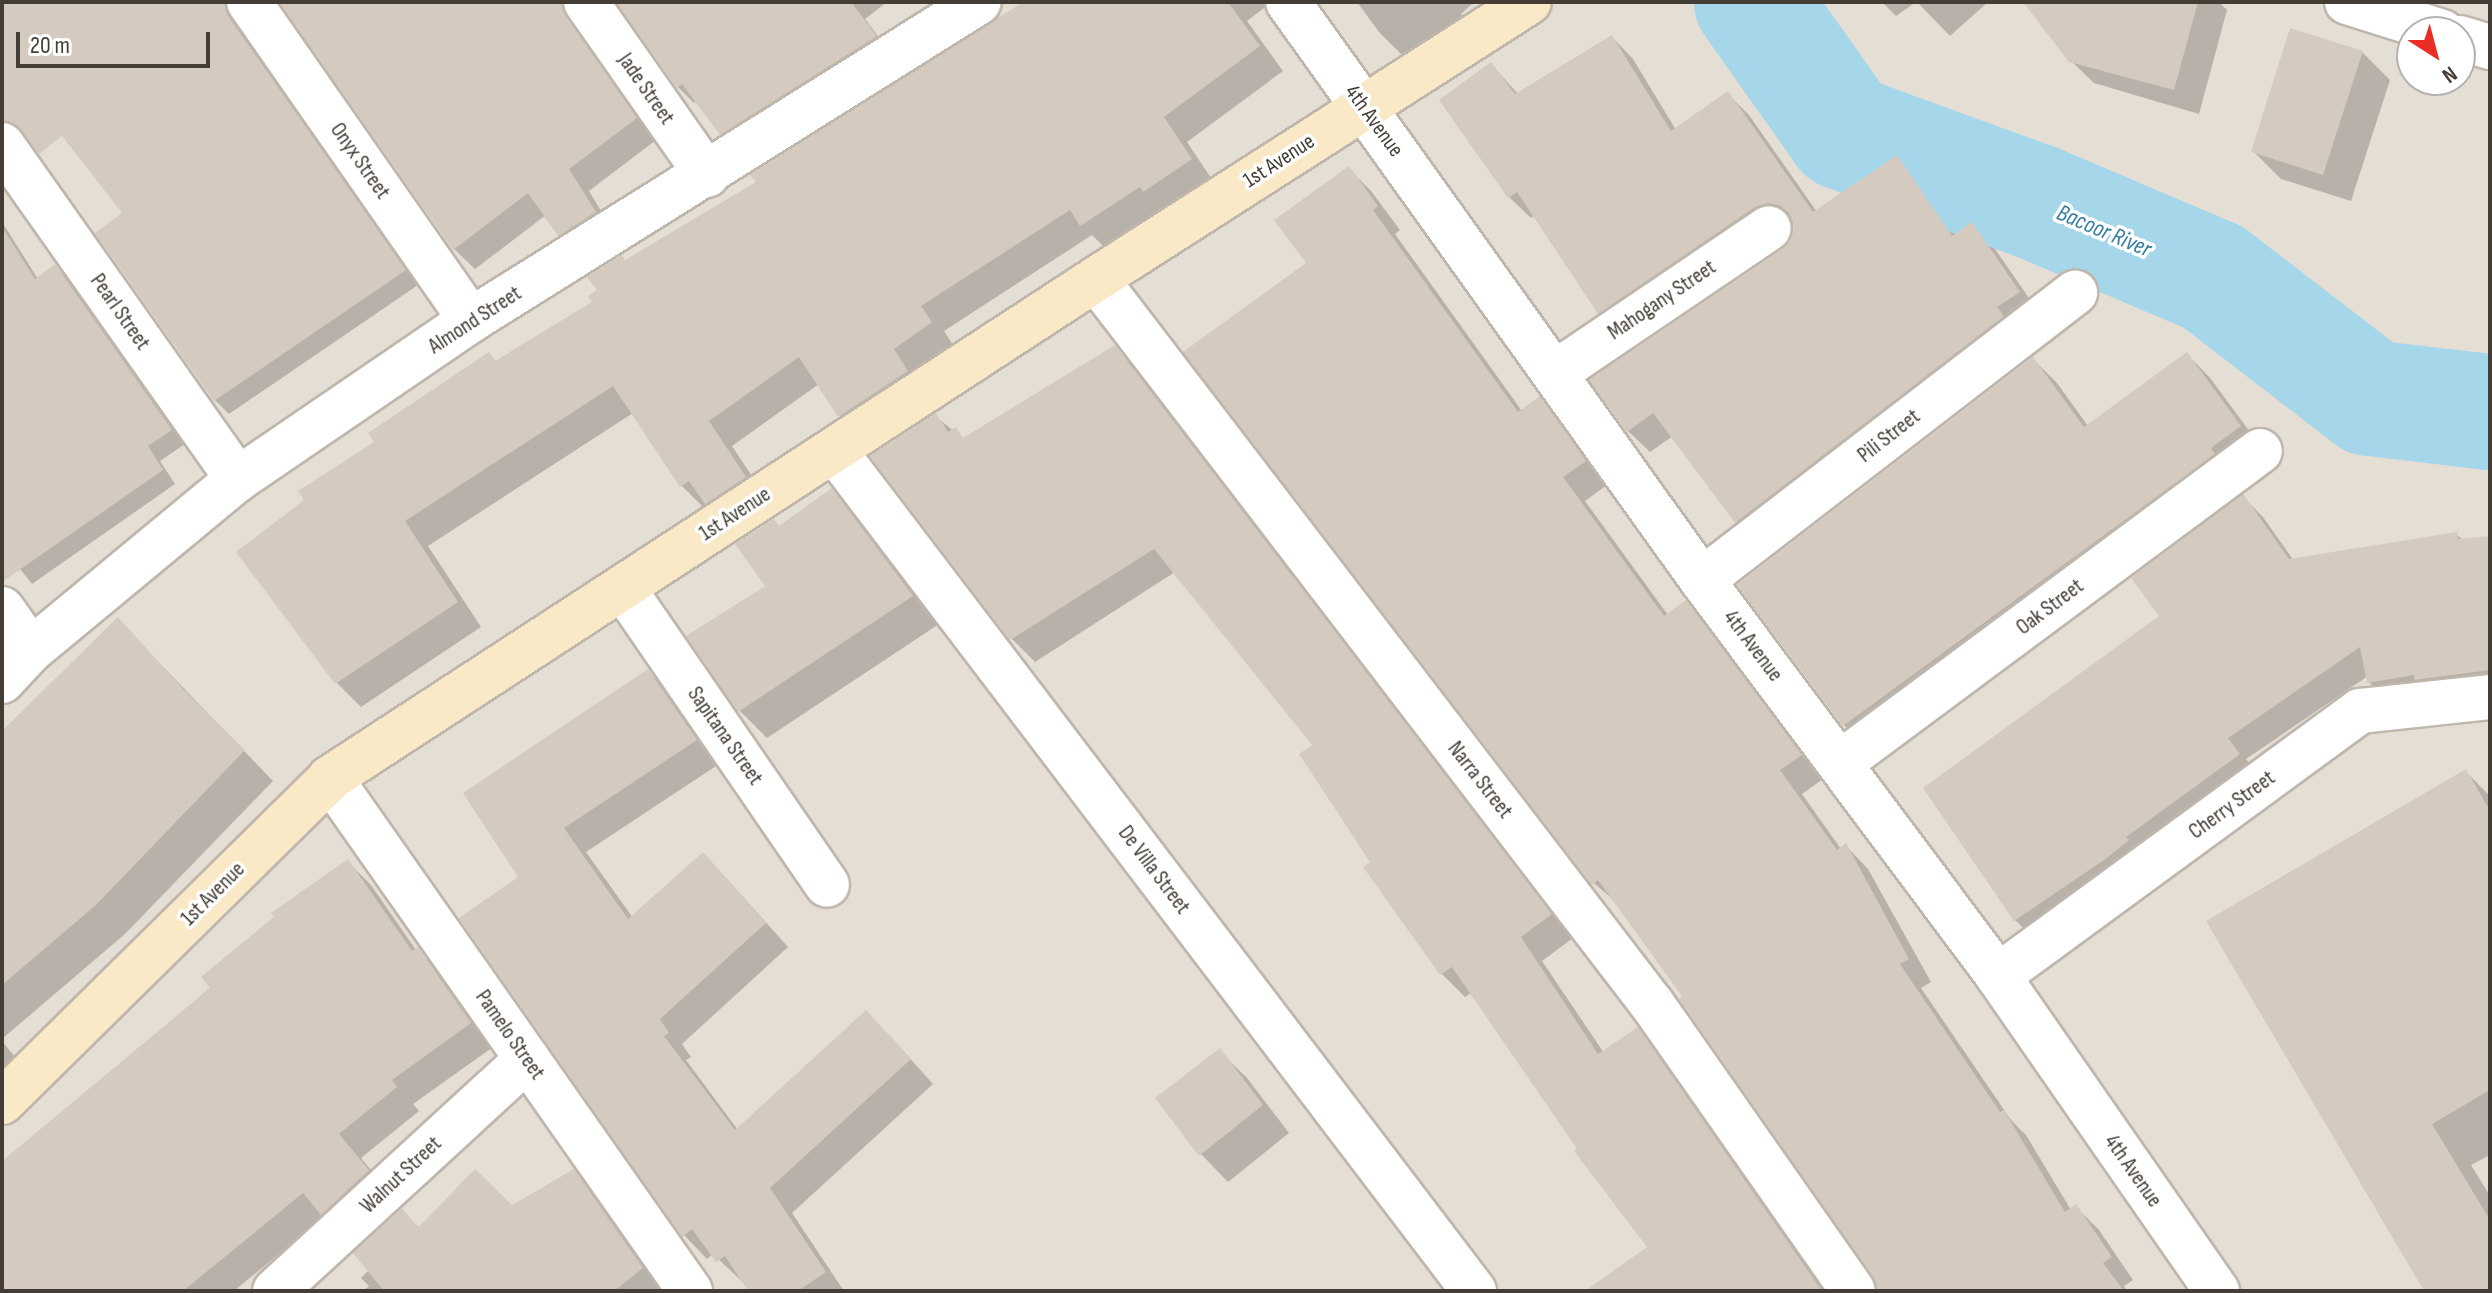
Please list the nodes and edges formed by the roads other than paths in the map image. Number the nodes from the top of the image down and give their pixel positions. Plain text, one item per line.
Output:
1 (249, 2) edge
2 (586, 2) edge
3 (979, 2) edge
4 (1288, 2) edge
5 (1529, 2) edge
6 (2347, 2) edge
7 (929, 15) edge
8 (2396, 17) edge
9 (1364, 107) junction
10 (2, 145) edge
11 (707, 175) junction
12 (1769, 228) dead end
13 (1096, 279) junction
14 (2075, 293) dead end
15 (471, 320) junction
16 (1555, 373) junction
17 (834, 450) junction
18 (2260, 451) dead end
19 (238, 479) junction
20 (1702, 580) junction
21 (623, 588) junction
22 (2, 609) edge
23 (16, 666) edge
24 (2490, 697) edge
25 (1840, 763) junction
26 (330, 778) junction
27 (827, 885) dead end
28 (1998, 976) junction
29 (527, 1059) junction
30 (2, 1102) edge
31 (275, 1291) edge
32 (690, 1291) edge
33 (1474, 1291) edge
34 (1853, 1291) edge
35 (2217, 1291) edge

1 - 15 street, Onyx Street
2 - 11 street, Jade Street
3 - 7 street, Almond Street
4 - 9 street, 4th Avenue
5 - 9 street, 1st Avenue
6 - 8 street
7 - 11 street, Almond Street
9 - 13 street, 1st Avenue
9 - 16 street, 4th Avenue
10 - 19 street, Pearl Street
11 - 15 street, Almond Street
12 - 16 street, Mahogany Street
13 - 17 street, 1st Avenue
13 - 34 street, Narra Street
14 - 20 street, Pili Street
15 - 19 street, Almond Street
16 - 20 street, 4th Avenue
17 - 21 street, 1st Avenue
17 - 33 street, De Villa Street
18 - 25 street, Oak Street
19 - 23 street, Almond Street
20 - 25 street, 4th Avenue
21 - 26 street, 1st Avenue
21 - 27 street, Sapitana Street
22 - 23 street
24 - 28 street, Cherry Street
25 - 28 street, 4th Avenue
26 - 29 street, Pamelo Street
26 - 30 street, 1st Avenue
28 - 35 street, 4th Avenue
29 - 31 street, Walnut Street
29 - 32 street, Pamelo Street

